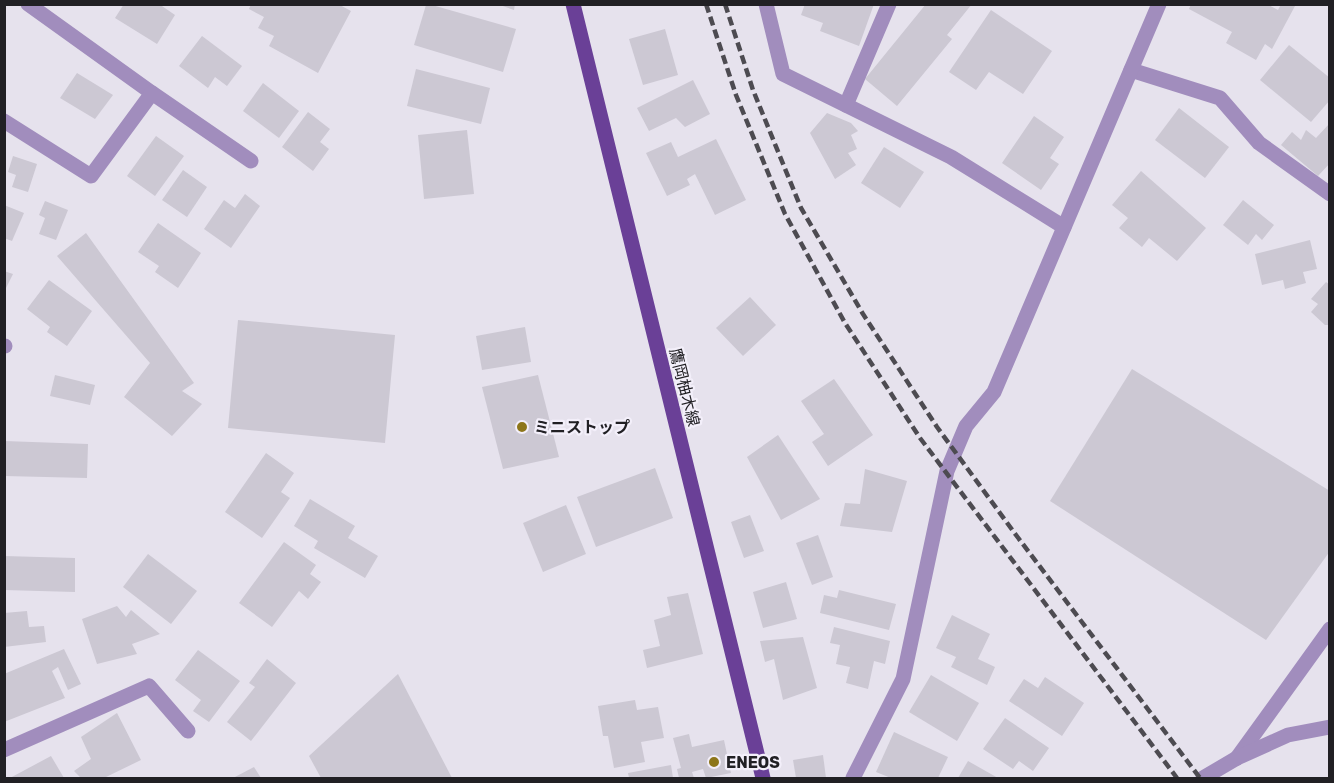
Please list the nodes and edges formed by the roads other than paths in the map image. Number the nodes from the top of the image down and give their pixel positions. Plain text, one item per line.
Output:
1 (28, 4) edge
2 (573, 4) edge
3 (766, 4) edge
4 (889, 4) edge
5 (1159, 4) edge
6 (1131, 70) junction
7 (152, 93) junction
8 (846, 105) junction
9 (4, 121) edge
10 (250, 161) dead end
11 (1329, 194) edge
12 (1064, 227) junction
13 (1329, 629) edge
14 (1329, 728) edge
15 (188, 731) dead end
16 (4, 750) edge
17 (1236, 758) junction
18 (763, 778) edge
19 (853, 778) edge
20 (1203, 778) edge

1 - 7 street
2 - 18 main road, 鷹岡柚木線
3 - 8 street
4 - 8 street
5 - 6 street
6 - 11 street
6 - 12 street
7 - 9 street
7 - 10 street
8 - 12 street
12 - 19 street
13 - 17 street
14 - 17 street
15 - 16 street
17 - 20 street

